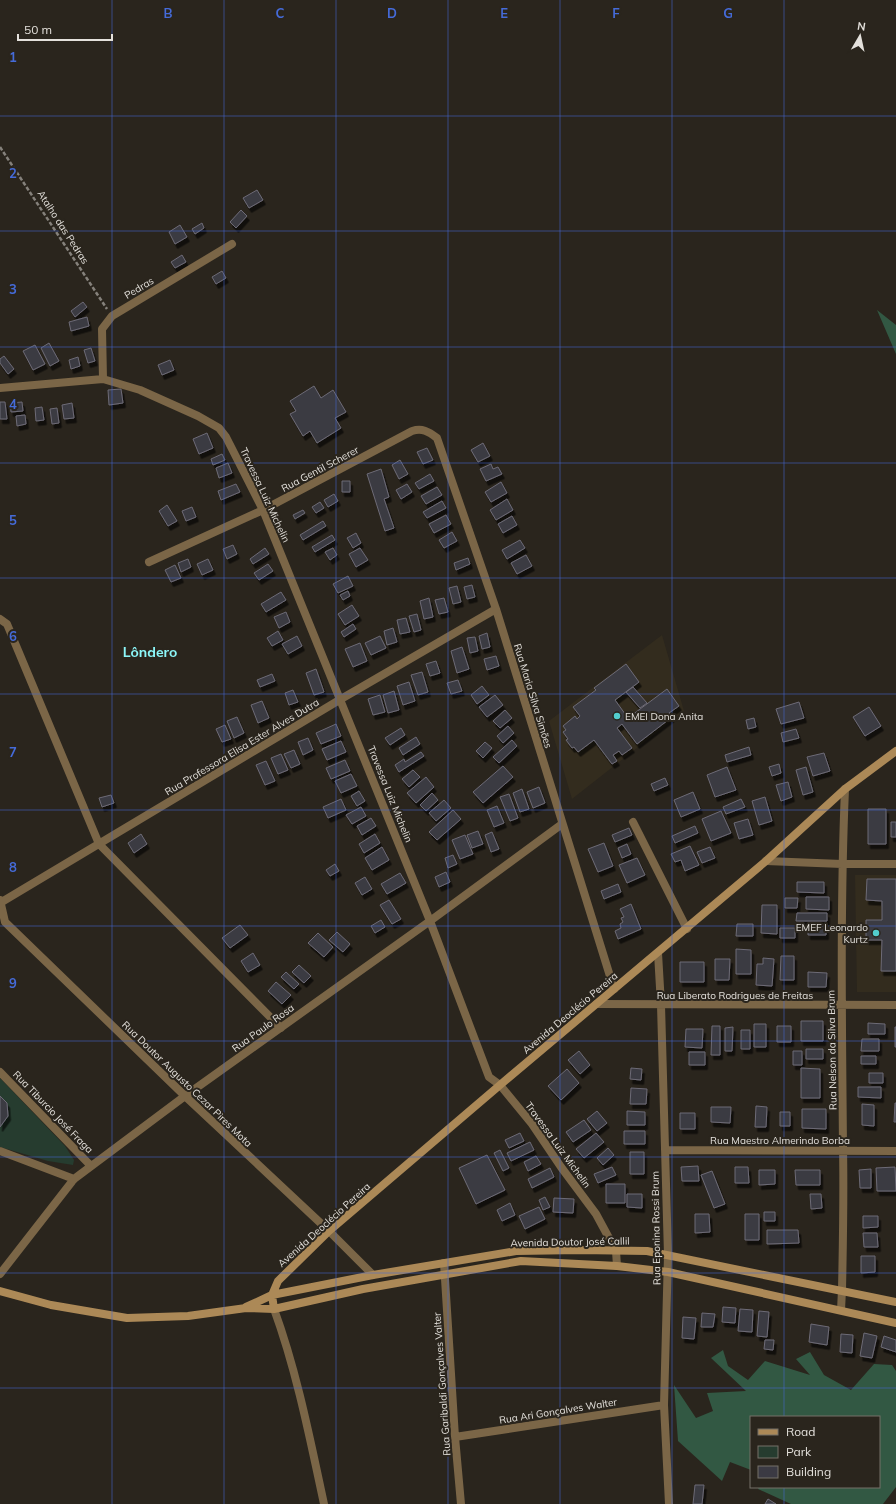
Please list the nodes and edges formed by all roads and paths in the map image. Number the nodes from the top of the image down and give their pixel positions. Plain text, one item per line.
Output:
1 (0, 147) edge
2 (232, 244) dead end
3 (112, 316) junction
4 (103, 379) junction
5 (0, 388) edge
6 (412, 431) joint
7 (264, 510) junction
8 (149, 562) dead end
9 (496, 609) junction
10 (0, 619) edge
11 (340, 699) junction
12 (896, 751) edge
13 (845, 789) junction
14 (633, 822) dead end
15 (562, 824) junction
16 (99, 844) junction
17 (766, 861) junction
18 (842, 864) junction
19 (896, 864) edge
20 (0, 902) edge
21 (430, 921) junction
22 (687, 929) junction
23 (658, 952) junction
24 (614, 989) junction
25 (597, 1004) junction
26 (661, 1005) junction
27 (841, 1005) junction
28 (896, 1005) edge
29 (281, 1028) junction
30 (0, 1072) edge
31 (500, 1085) junction
32 (185, 1096) junction
33 (665, 1150) junction
34 (843, 1150) junction
35 (896, 1150) edge
36 (0, 1151) edge
37 (92, 1166) junction
38 (74, 1179) junction
39 (329, 1231) junction
40 (616, 1251) junction
41 (668, 1255) junction
42 (444, 1263) junction
43 (616, 1266) junction
44 (668, 1272) junction
45 (0, 1274) edge
46 (373, 1275) junction
47 (445, 1275) junction
48 (842, 1290) junction
49 (0, 1291) edge
50 (273, 1302) junction
51 (896, 1302) edge
52 (246, 1308) junction
53 (841, 1310) junction
54 (896, 1323) edge
55 (664, 1405) junction
56 (455, 1437) junction
57 (324, 1504) edge
58 (461, 1504) edge
59 (669, 1504) edge

1 - 3 path, Atalho das Pedras
2 - 3 street, Pedras
3 - 4 street, Pedras
4 - 5 street
4 - 7 street, Travessa Luiz Michelin
6 - 7 street, Rua Gentil Scherer
6 - 9 street, Rua Maria Silva Simões
7 - 8 street, Rua Gentil Scherer
7 - 11 street, Travessa Luiz Michelin
9 - 11 street, Rua Professora Elisa Ester Alves Dutra
9 - 15 street, Rua Maria Silva Simões
10 - 16 street
11 - 16 street, Rua Professora Elisa Ester Alves Dutra
11 - 21 street, Travessa Luiz Michelin
12 - 13 main road, Avenida Deoclécio Pereira
13 - 17 main road, Avenida Deoclécio Pereira
13 - 18 street, Rua Nelson da Silva Brum
14 - 22 street
15 - 21 street, Rua Paulo Rosa
15 - 24 street, Rua Maria Silva Simões
16 - 20 street, Rua Professora Elisa Ester Alves Dutra
16 - 29 street
17 - 18 street
17 - 22 main road, Avenida Deoclécio Pereira
18 - 19 street
18 - 27 street, Rua Nelson da Silva Brum
20 - 32 street, Rua Doutor Augusto Cezar Pires Mota
21 - 29 street, Rua Paulo Rosa
21 - 31 street, Travessa Luiz Michelin
22 - 23 main road, Avenida Deoclécio Pereira
23 - 24 main road, Avenida Deoclécio Pereira
23 - 26 street, Rua Eponina Rossi Brum
24 - 25 main road, Avenida Deoclécio Pereira
25 - 26 street, Rua Liberato Rodrigues de Freitas
25 - 31 main road, Avenida Deoclécio Pereira
26 - 27 street, Rua Liberato Rodrigues de Freitas
26 - 33 street, Rua Eponina Rossi Brum
27 - 28 street, Rua Liberato Rodrigues de Freitas
27 - 34 street, Rua Nelson da Silva Brum
29 - 32 street, Rua Paulo Rosa
30 - 37 street, Rua Tiburcio José Fraga
31 - 39 main road, Avenida Deoclécio Pereira
31 - 40 street, Travessa Luiz Michelin
32 - 37 street, Rua Paulo Rosa
32 - 39 street, Rua Doutor Augusto Cezar Pires Mota
33 - 34 street, Rua Maestro Almerindo Borba
33 - 41 street, Rua Eponina Rossi Brum
34 - 35 street, Rua Maestro Almerindo Borba
34 - 48 street, Rua Nelson da Silva Brum
36 - 38 street
37 - 38 street, Rua Paulo Rosa
38 - 45 street, Rua Paulo Rosa
39 - 46 street, Rua Doutor Augusto Cezar Pires Mota
39 - 50 main road, Avenida Deoclécio Pereira
40 - 41 main road, Avenida Doutor José Callil
40 - 42 main road, Avenida Doutor José Callil
40 - 43 street, Travessa Luiz Michelin
41 - 44 street, Rua Eponina Rossi Brum
41 - 48 main road, Avenida Doutor José Callil
42 - 46 main road, Avenida Doutor José Callil
42 - 47 street, Rua Garibaldi Gonçalves Valter
43 - 44 main road, Avenida Doutor José Callil
43 - 47 main road, Avenida Doutor José Callil
44 - 53 main road, Avenida Doutor José Callil
44 - 55 street, Rua Eponina Rossi Brum
46 - 50 main road, Avenida Doutor José Callil
47 - 50 main road, Avenida Doutor José Callil
47 - 56 street, Rua Garibaldi Gonçalves Valter
48 - 51 main road, Avenida Doutor José Callil
48 - 53 street, Rua Nelson da Silva Brum
49 - 52 main road, Avenida Doutor José Callil
50 - 52 main road, Avenida Doutor José Callil
50 - 52 main road, Avenida Doutor José Callil
50 - 57 street
53 - 54 main road, Avenida Doutor José Callil
55 - 56 street, Rua Ari Gonçalves Walter
55 - 59 street, Rua Eponina Rossi Brum
56 - 58 street, Rua Garibaldi Gonçalves Valter

